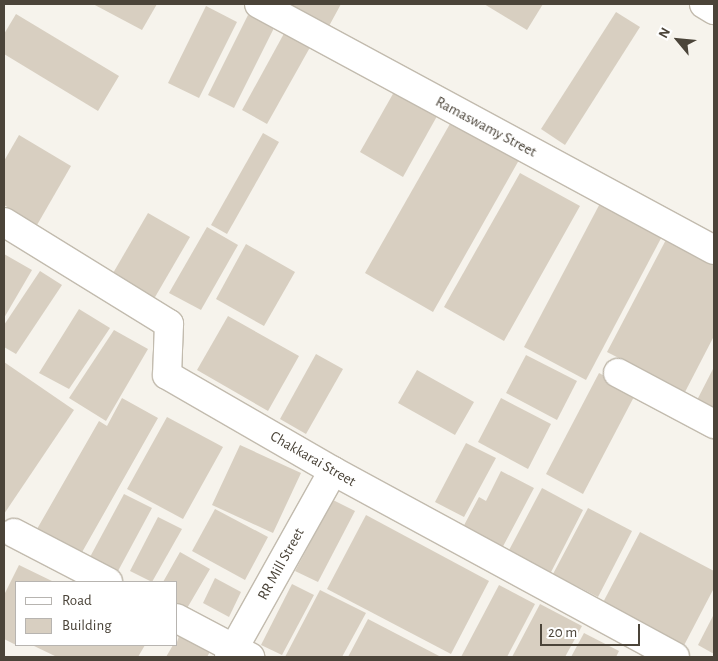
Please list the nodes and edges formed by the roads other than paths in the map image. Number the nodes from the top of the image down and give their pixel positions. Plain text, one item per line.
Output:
1 (259, 4) edge
2 (704, 4) edge
3 (714, 10) edge
4 (4, 222) edge
5 (714, 250) edge
6 (618, 373) dead end
7 (714, 424) edge
8 (333, 471) junction
9 (14, 533) dead end
10 (106, 581) edge
11 (178, 619) edge
12 (238, 654) edge
13 (675, 657) edge

1 - 5 street, Ramaswamy Street
2 - 3 street
4 - 8 street, Chakkarai Street
6 - 7 street
8 - 12 street, RR Mill Street
8 - 13 street, Chakkarai Street
9 - 10 street
11 - 12 street

